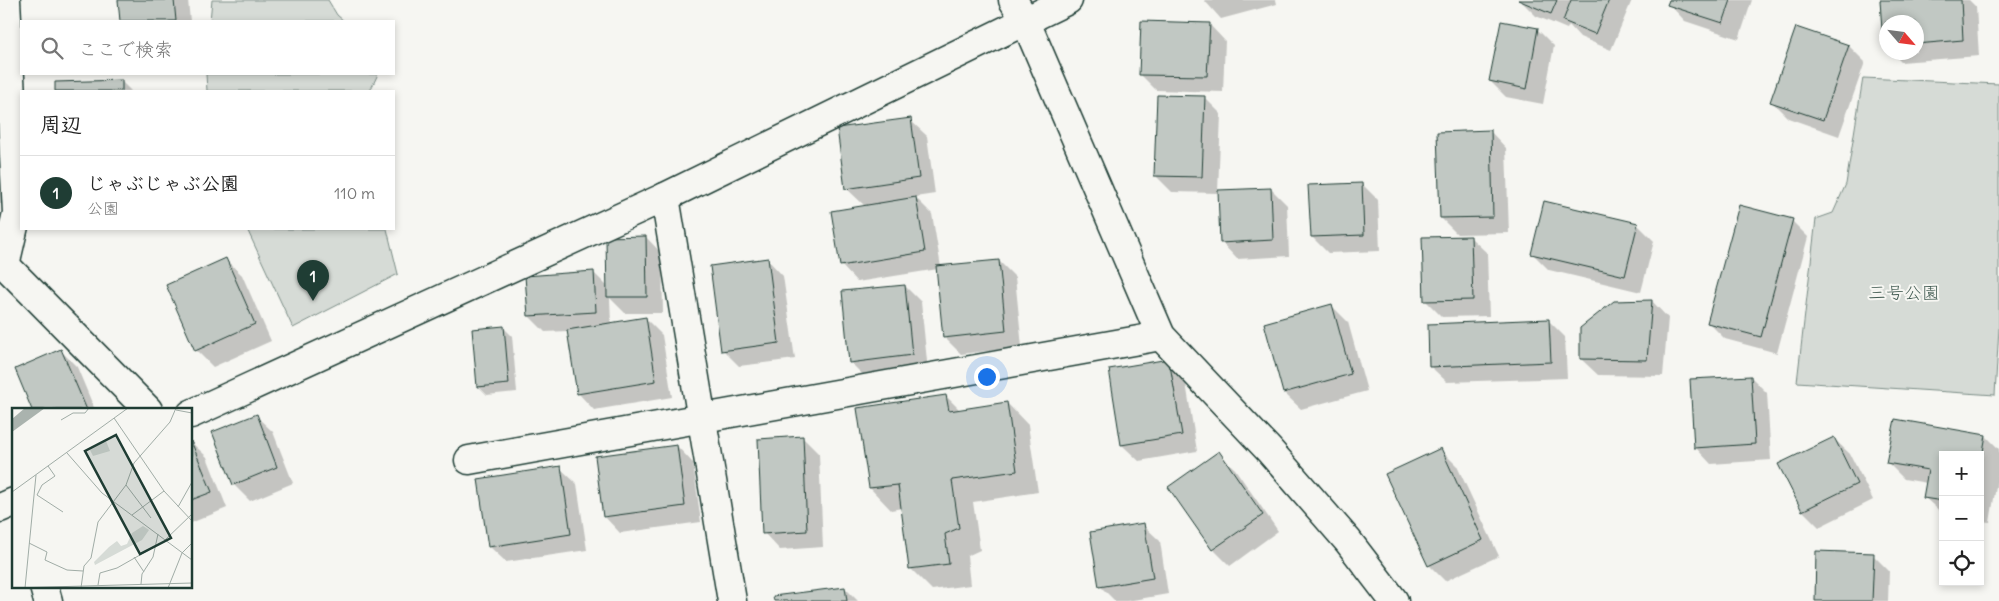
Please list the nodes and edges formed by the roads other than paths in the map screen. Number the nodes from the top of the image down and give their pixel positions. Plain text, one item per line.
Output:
1 (6, 0) edge
2 (1068, 0) edge
3 (1019, 10) edge
4 (665, 197) junction
5 (2, 265) edge
6 (1161, 336) junction
7 (146, 408) edge
8 (192, 414) edge
9 (701, 418) junction
10 (469, 460) dead end
11 (12, 503) edge
12 (0, 508) edge
13 (44, 588) edge
14 (48, 601) edge
15 (732, 601) edge
16 (1394, 601) edge

1 - 5 street
2 - 3 street
3 - 4 street
3 - 6 street
4 - 8 street
4 - 9 street
5 - 7 street
6 - 9 street
6 - 16 street
9 - 10 street
9 - 15 street
11 - 12 street
13 - 14 street

